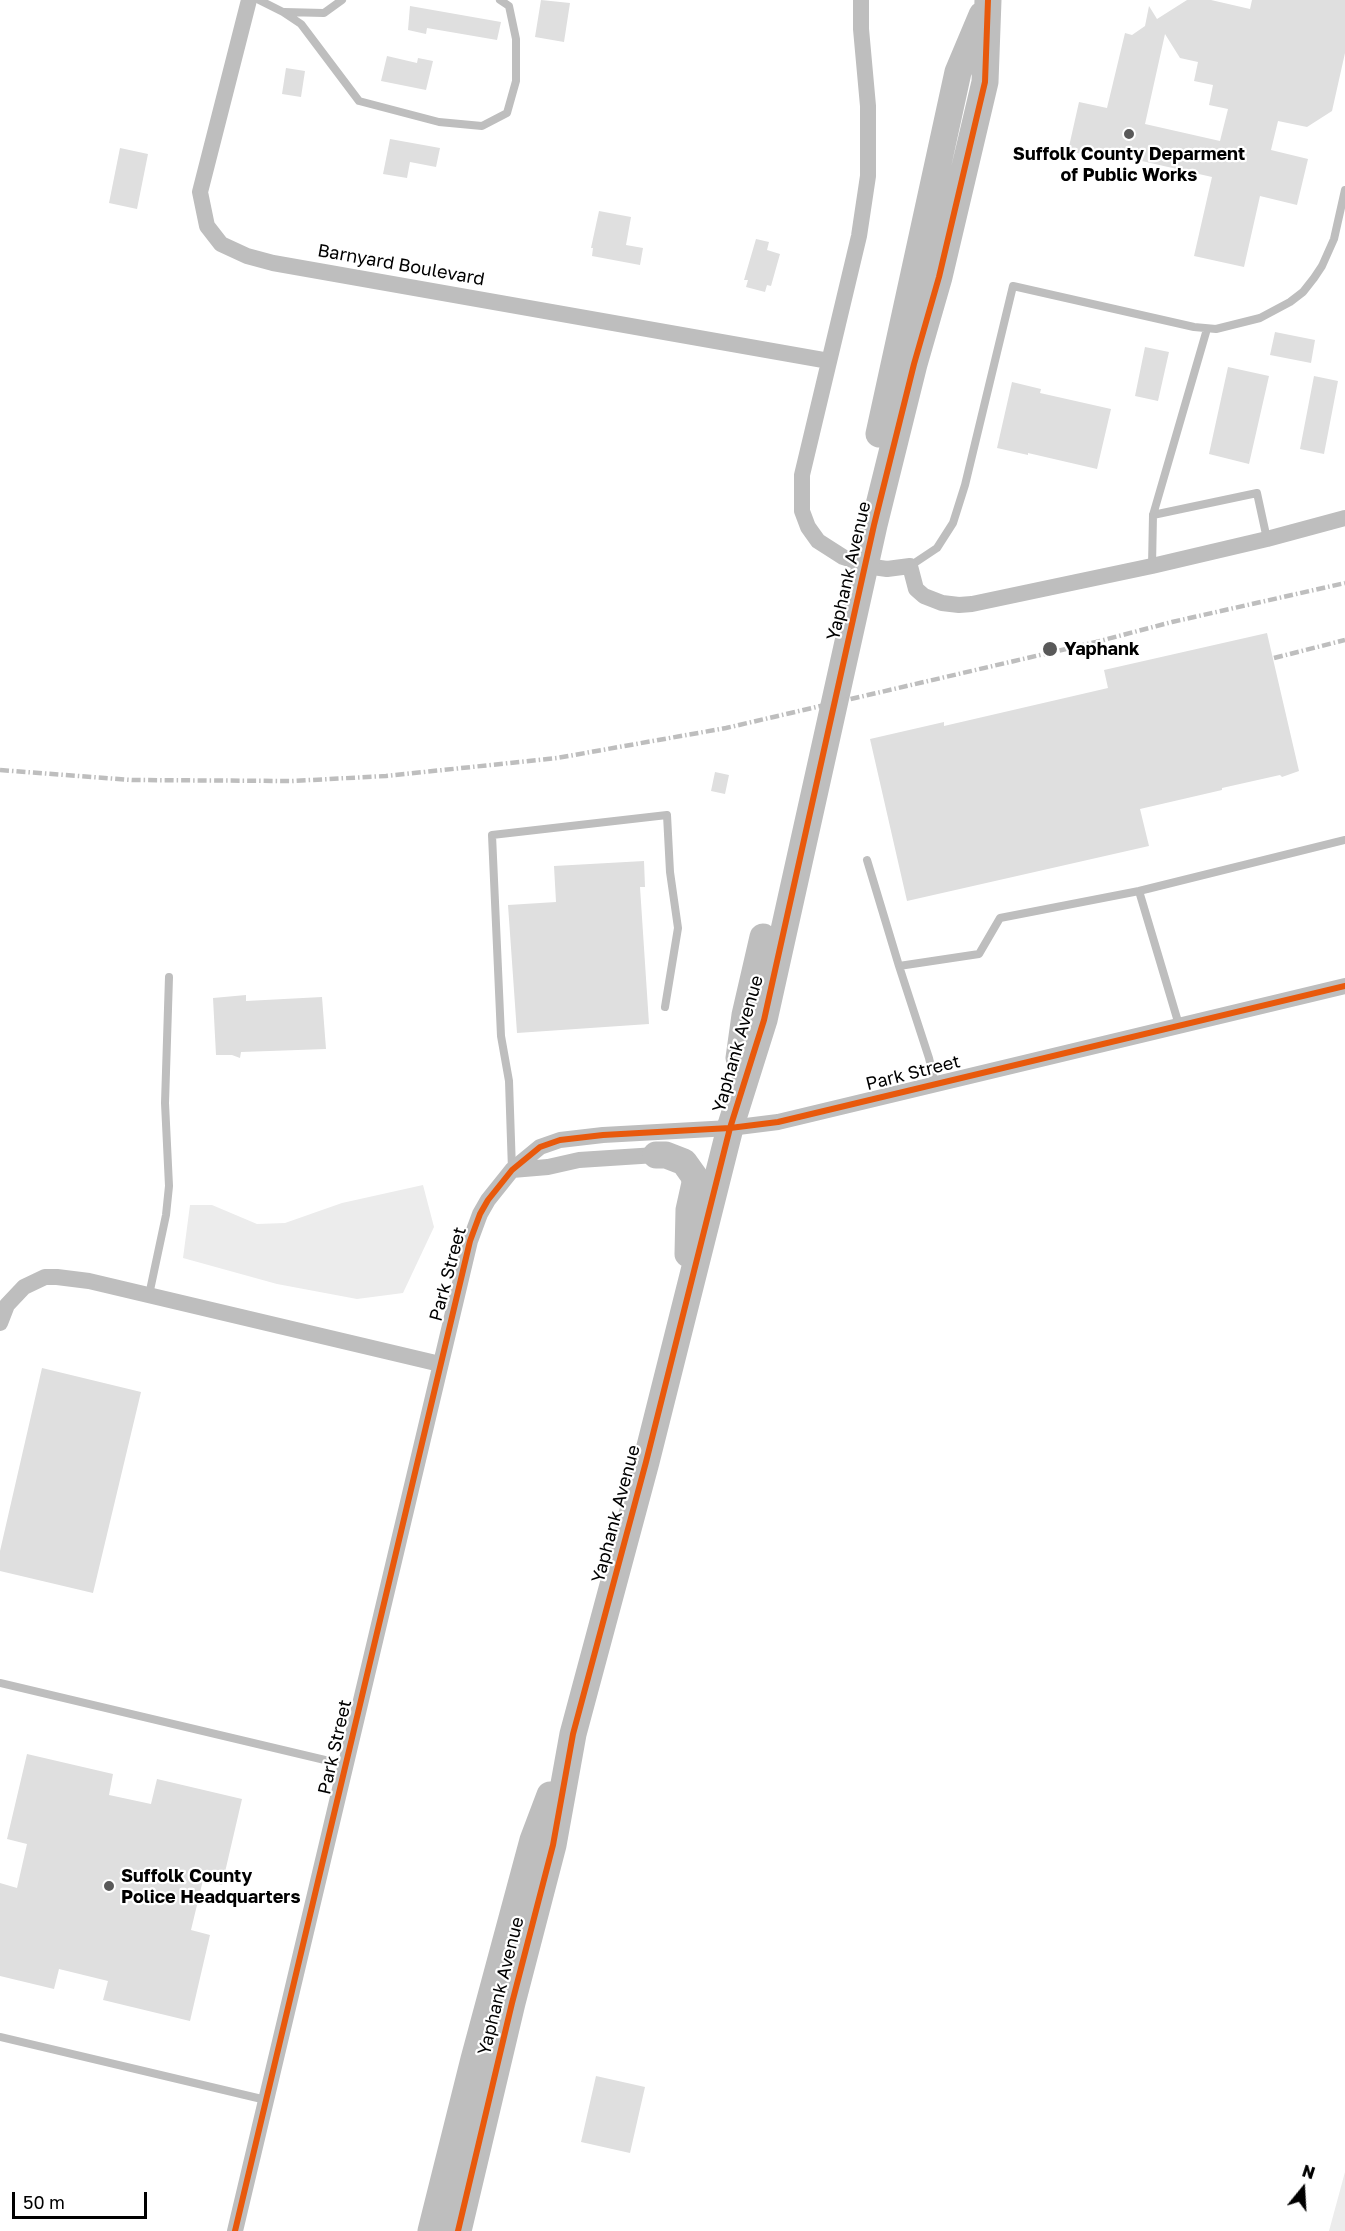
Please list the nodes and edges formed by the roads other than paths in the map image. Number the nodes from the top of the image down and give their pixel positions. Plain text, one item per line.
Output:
1 (249, 0) edge
2 (260, 0) edge
3 (342, 0) edge
4 (500, 0) edge
5 (861, 0) edge
6 (988, 0) edge
7 (283, 12) junction
8 (1345, 190) edge
9 (1207, 329) junction
10 (829, 361) junction
11 (1153, 515) junction
12 (1345, 518) edge
13 (1268, 539) junction
14 (910, 566) junction
15 (1152, 566) junction
16 (1345, 840) edge
17 (867, 860) dead end
18 (1139, 891) junction
19 (899, 966) junction
20 (169, 977) dead end
21 (1345, 986) edge
22 (665, 1006) dead end
23 (1179, 1025) junction
24 (935, 1084) junction
25 (730, 1128) junction
26 (656, 1155) joint
27 (512, 1170) junction
28 (149, 1295) junction
29 (686, 1307) junction
30 (0, 1323) edge
31 (440, 1364) junction
32 (0, 1683) edge
33 (573, 1734) junction
34 (346, 1765) junction
35 (0, 2037) edge
36 (266, 2100) junction
37 (235, 2231) edge
38 (431, 2231) edge
39 (458, 2231) edge

1 - 10 street, Barnyard Boulevard
2 - 7 lane
3 - 7 lane
4 - 7 lane
5 - 10 street, Yaphank Avenue
6 - 25 main road, Yaphank Avenue
8 - 9 lane
9 - 11 lane
9 - 14 lane
10 - 14 street, Yaphank Avenue
11 - 13 lane
11 - 15 lane
12 - 13 street
13 - 15 street
14 - 15 street
16 - 18 lane
17 - 19 lane
18 - 19 lane
18 - 23 lane
19 - 24 lane
20 - 28 lane
21 - 23 street, Park Street
22 - 27 lane
23 - 24 street, Park Street
24 - 25 street, Park Street
25 - 27 street, Park Street
25 - 29 main road, Yaphank Avenue
26 - 27 street
26 - 29 main road
27 - 31 street, Park Street
28 - 30 street
28 - 31 street
29 - 33 main road, Yaphank Avenue
31 - 34 street, Park Street
32 - 34 lane
33 - 38 main road, Yaphank Avenue
33 - 39 main road, Yaphank Avenue
34 - 36 street, Park Street
35 - 36 lane
36 - 37 street, Park Street

